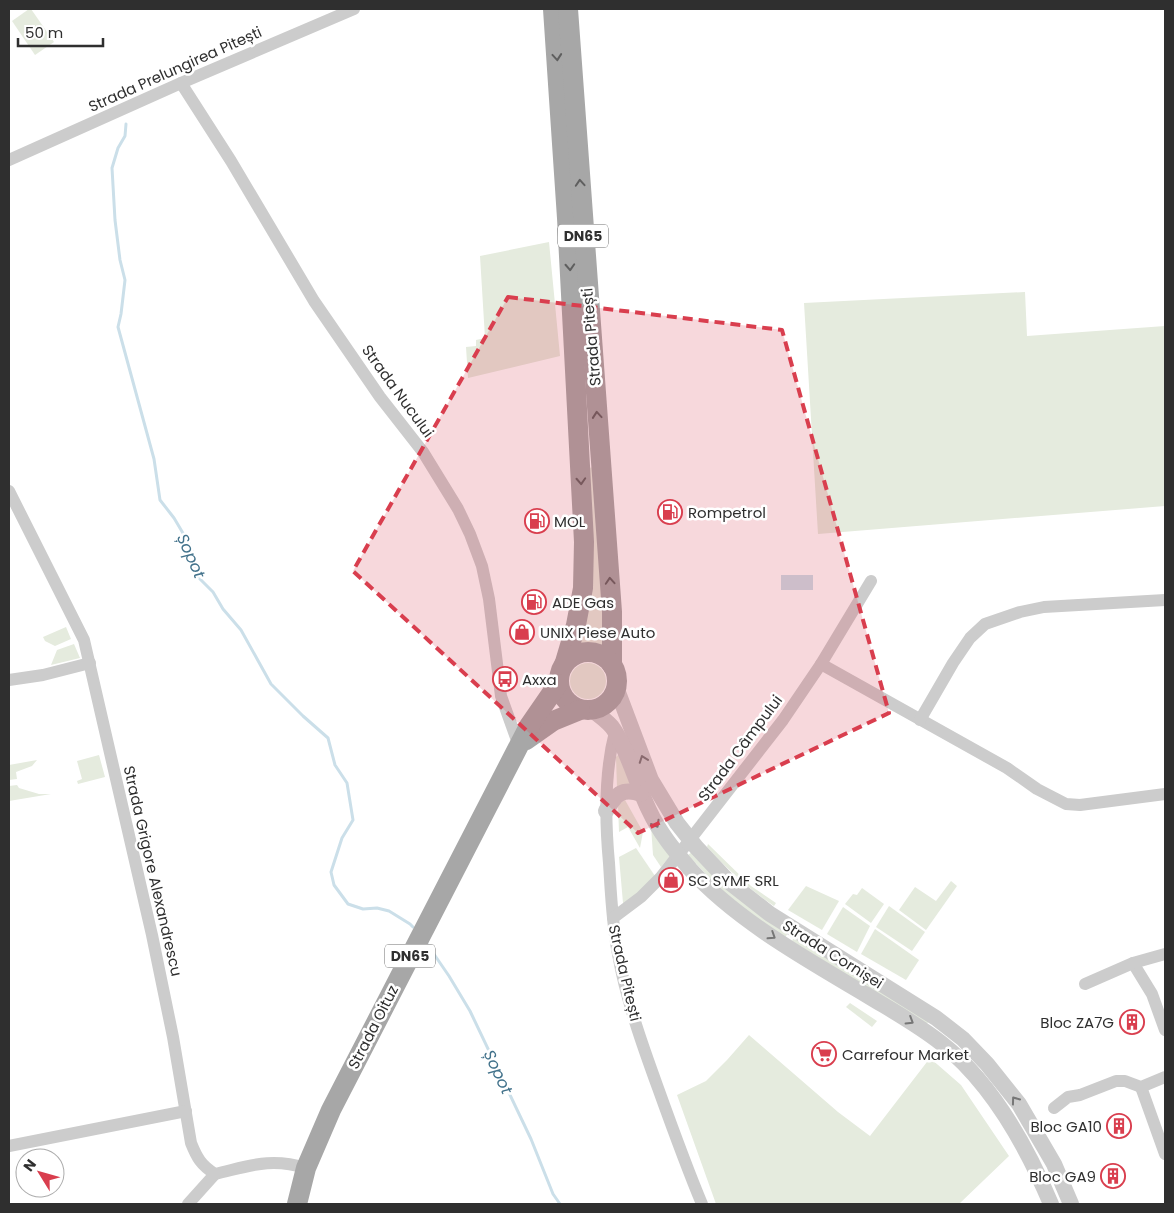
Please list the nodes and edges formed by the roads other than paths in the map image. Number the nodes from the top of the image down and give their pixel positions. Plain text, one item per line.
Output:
1 (354, 9) edge
2 (553, 9) edge
3 (568, 9) edge
4 (181, 83) junction
5 (9, 160) edge
6 (575, 217) junction
7 (9, 491) edge
8 (871, 581) dead end
9 (1165, 600) edge
10 (565, 662) junction
11 (90, 663) junction
12 (821, 664) junction
13 (612, 665) junction
14 (9, 680) edge
15 (558, 684) junction
16 (616, 687) junction
17 (586, 710) junction
18 (920, 720) junction
19 (615, 732) junction
20 (519, 746) junction
21 (641, 794) junction
22 (1165, 794) edge
23 (606, 811) junction
24 (691, 840) junction
25 (679, 855) junction
26 (613, 918) junction
27 (1165, 954) edge
28 (1134, 963) junction
29 (1085, 984) dead end
30 (1165, 1030) edge
31 (1165, 1077) edge
32 (998, 1078) junction
33 (1141, 1087) junction
34 (985, 1088) junction
35 (1054, 1108) dead end
36 (186, 1111) junction
37 (1041, 1140) junction
38 (9, 1146) edge
39 (1025, 1148) junction
40 (1165, 1154) edge
41 (306, 1168) junction
42 (215, 1174) junction
43 (299, 1203) edge
44 (188, 1204) edge
45 (702, 1204) edge
46 (1051, 1204) edge
47 (1071, 1204) edge

1 - 4 street, Strada Prelungirea Pitești
2 -> 6 main road, Strada Pitești / DN65
6 -> 3 main road, Strada Pitești / DN65
4 - 5 street, Strada Prelungirea Pitești
4 - 20 street, Strada Nucului
6 -> 10 main road, Strada Pitești / DN65
13 -> 6 main road, Strada Pitești / DN65
7 - 11 street, Strada Grigore Alexandrescu
8 - 12 street, Strada Câmpului
9 - 18 street
10 - 13 main road
10 - 15 main road
11 - 14 street
11 - 36 street, Strada Grigore Alexandrescu
12 - 18 street
12 - 24 street, Strada Câmpului
13 - 16 main road
15 - 17 main road
15 - 20 main road, Strada Oituz / DN65
16 - 17 main road
24 -> 16 street, Strada Cornișei
17 - 19 street, Strada Cornișei
17 - 20 main road, Strada Oituz / DN65
18 - 22 street
19 - 21 street, Strada Cornișei
19 - 23 street, Strada Pitești
20 - 41 main road, Strada Oituz / DN65
21 - 23 street
21 -> 25 street, Strada Cornișei
23 - 26 street, Strada Pitești
24 - 25 street, Strada Câmpului
24 - 32 street, Strada Cornișei
25 - 26 street, Strada Câmpului
25 -> 34 street, Strada Cornișei
26 - 45 street, Strada Pitești
27 - 28 street
28 - 29 street
28 - 30 street
31 - 33 street
32 - 34 street
37 -> 32 street, Strada Cornișei
33 - 35 street
33 - 40 street
34 - 39 street, Strada Cornișei
36 - 38 street
36 - 42 street, Strada Grigore Alexandrescu
37 - 39 street
37 - 47 street, Strada Cornișei
39 - 46 street, Strada Cornișei
41 - 42 street
41 - 43 main road, Strada Oituz / DN65
42 - 44 street

